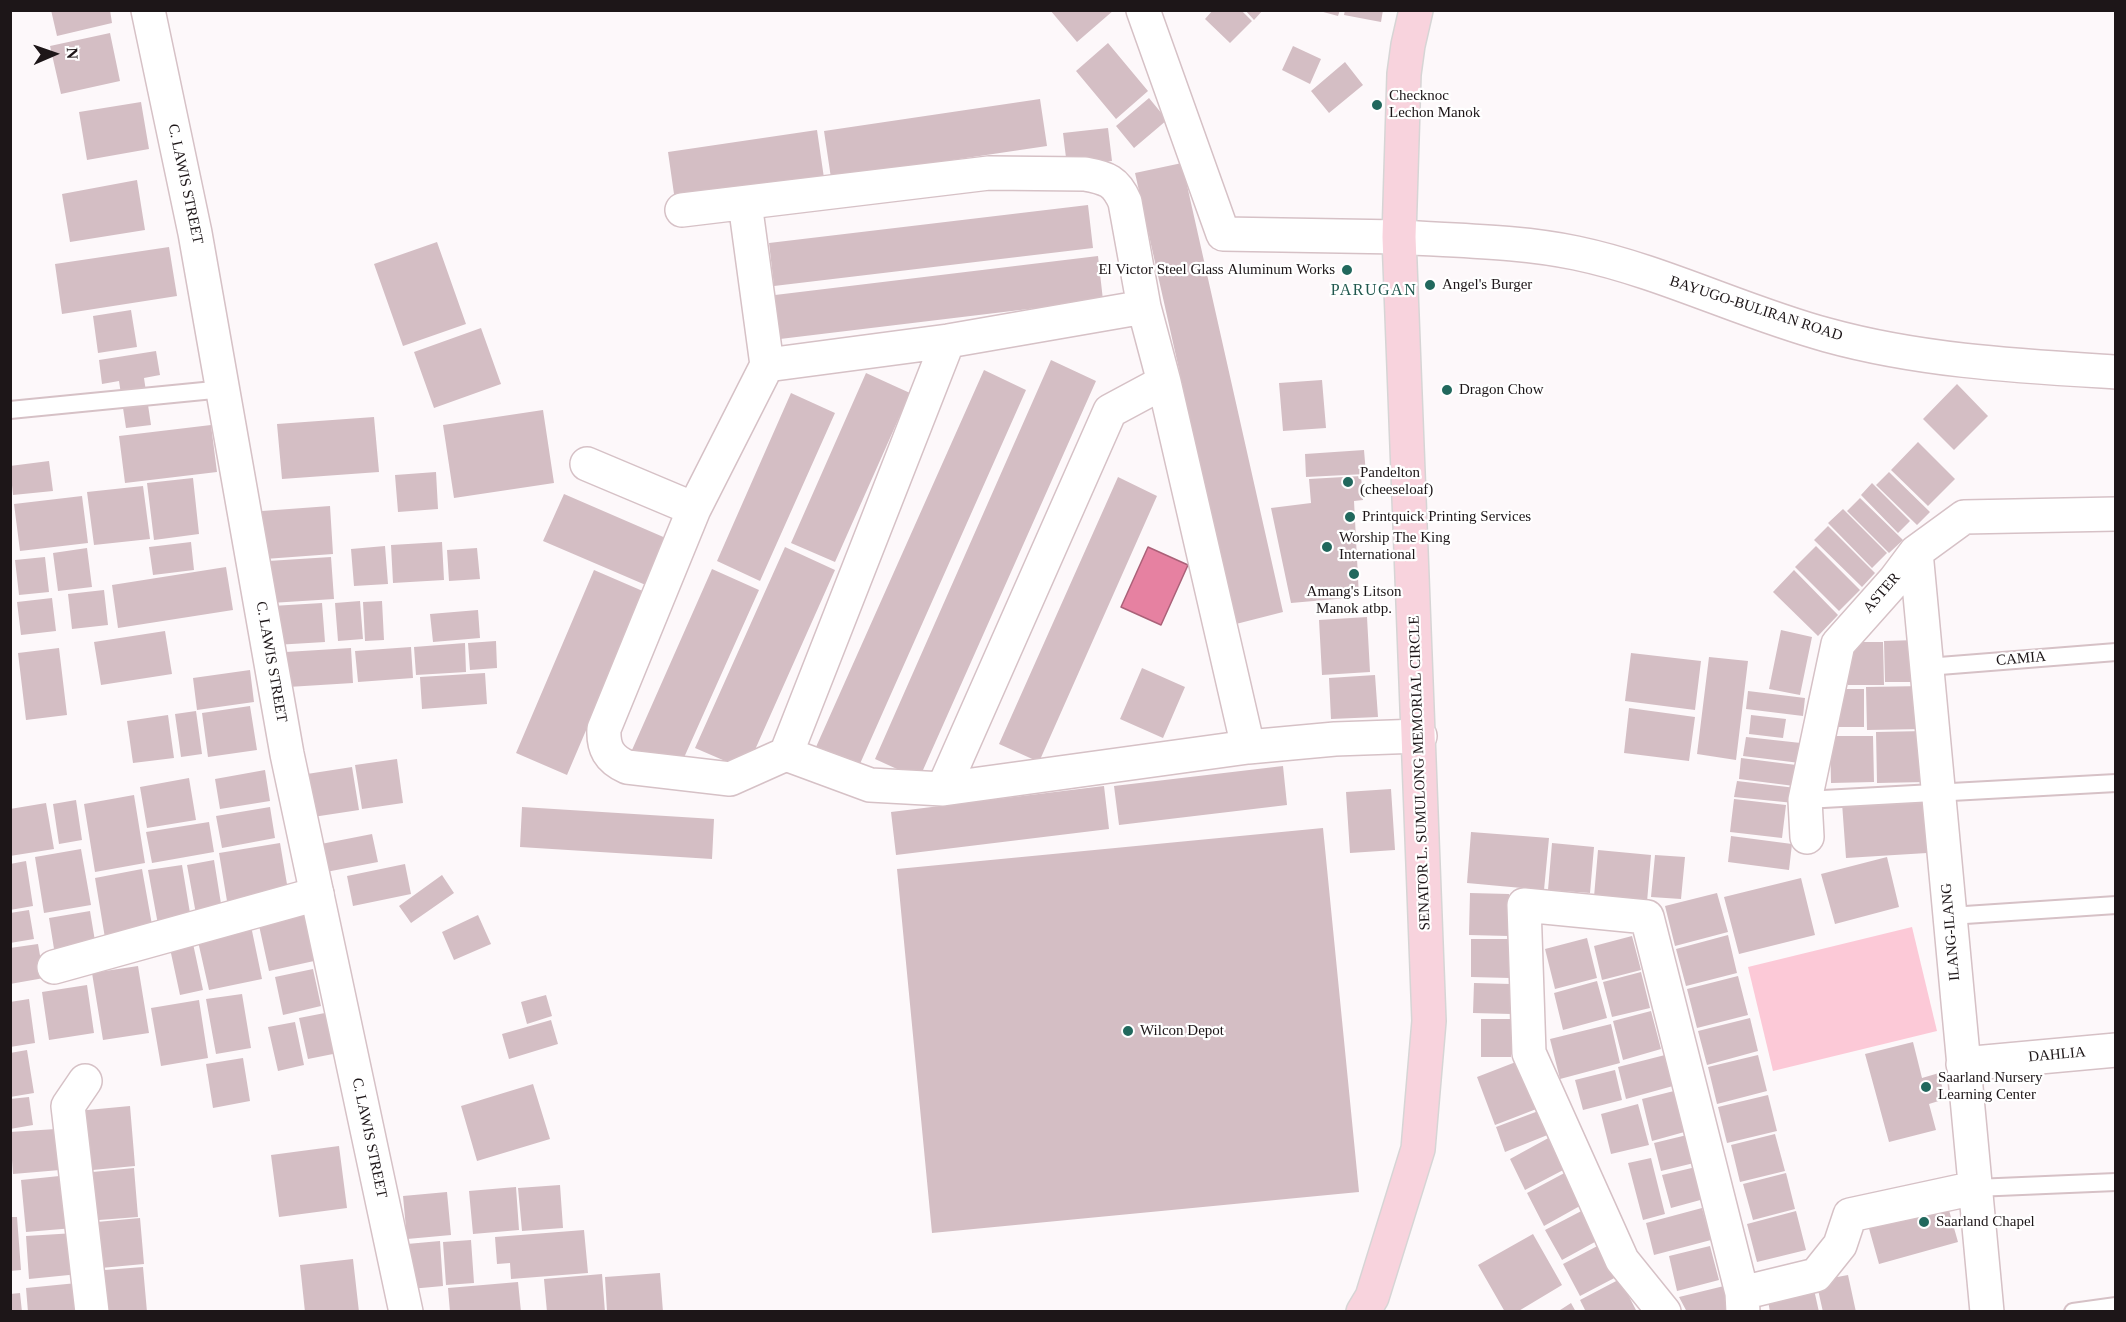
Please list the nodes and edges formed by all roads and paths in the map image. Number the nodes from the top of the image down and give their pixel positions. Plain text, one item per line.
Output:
1 (148, 10) edge
2 (1143, 10) edge
3 (1416, 10) edge
4 (745, 203) junction
5 (682, 210) dead end
6 (1399, 237) junction
7 (1144, 307) junction
8 (948, 341) junction
9 (767, 365) junction
10 (2115, 372) edge
11 (1164, 382) junction
12 (224, 389) junction
13 (10, 410) edge
14 (587, 464) dead end
15 (694, 509) junction
16 (2115, 514) edge
17 (1916, 552) junction
18 (2115, 652) edge
19 (1927, 667) junction
20 (1420, 736) junction
21 (1248, 747) junction
22 (786, 754) junction
23 (2115, 783) edge
24 (943, 789) junction
25 (1938, 792) junction
26 (1805, 800) junction
27 (1807, 837) dead end
28 (317, 894) junction
29 (2115, 905) edge
30 (1950, 916) junction
31 (54, 967) dead end
32 (2115, 1050) edge
33 (1963, 1064) junction
34 (85, 1081) dead end
35 (2115, 1182) edge
36 (1975, 1188) junction
37 (1742, 1302) edge
38 (2115, 1306) edge
39 (1373, 1307) edge
40 (92, 1311) edge
41 (406, 1311) edge
42 (1664, 1311) edge
43 (1987, 1311) edge
44 (2073, 1311) edge

1 - 12 street, C. LAWIS STREET
2 - 6 street, BAYUGO-BULIRAN ROAD
3 - 6 main road, SENATOR L. SUMULONG MEMORIAL CIRCLE
4 - 5 street
4 - 7 street
4 - 9 street
6 - 10 street, BAYUGO-BULIRAN ROAD
6 - 20 main road, SENATOR L. SUMULONG MEMORIAL CIRCLE
7 - 8 street
7 - 11 street
8 - 9 street
8 - 22 street
9 - 15 street
11 - 21 street
11 - 24 street
12 - 13 lane
12 - 28 street, C. LAWIS STREET
14 - 15 street
15 - 22 street
16 - 17 street, ASTER
17 - 19 street, ILANG-ILANG
17 - 26 street, ASTER
18 - 19 lane, CAMIA
19 - 25 street, ILANG-ILANG
20 - 21 street
20 - 39 main road, SENATOR L. SUMULONG MEMORIAL CIRCLE
21 - 24 street
22 - 24 street
23 - 25 lane
25 - 26 lane
25 - 30 street, ILANG-ILANG
26 - 27 street, ASTER
28 - 31 street
28 - 41 street, C. LAWIS STREET
29 - 30 lane
30 - 33 street, ILANG-ILANG
32 - 33 street, DAHLIA
33 - 36 street, ILANG-ILANG
34 - 40 street
35 - 36 lane
36 - 37 street
36 - 43 street, ILANG-ILANG
37 - 42 street
38 - 44 lane

